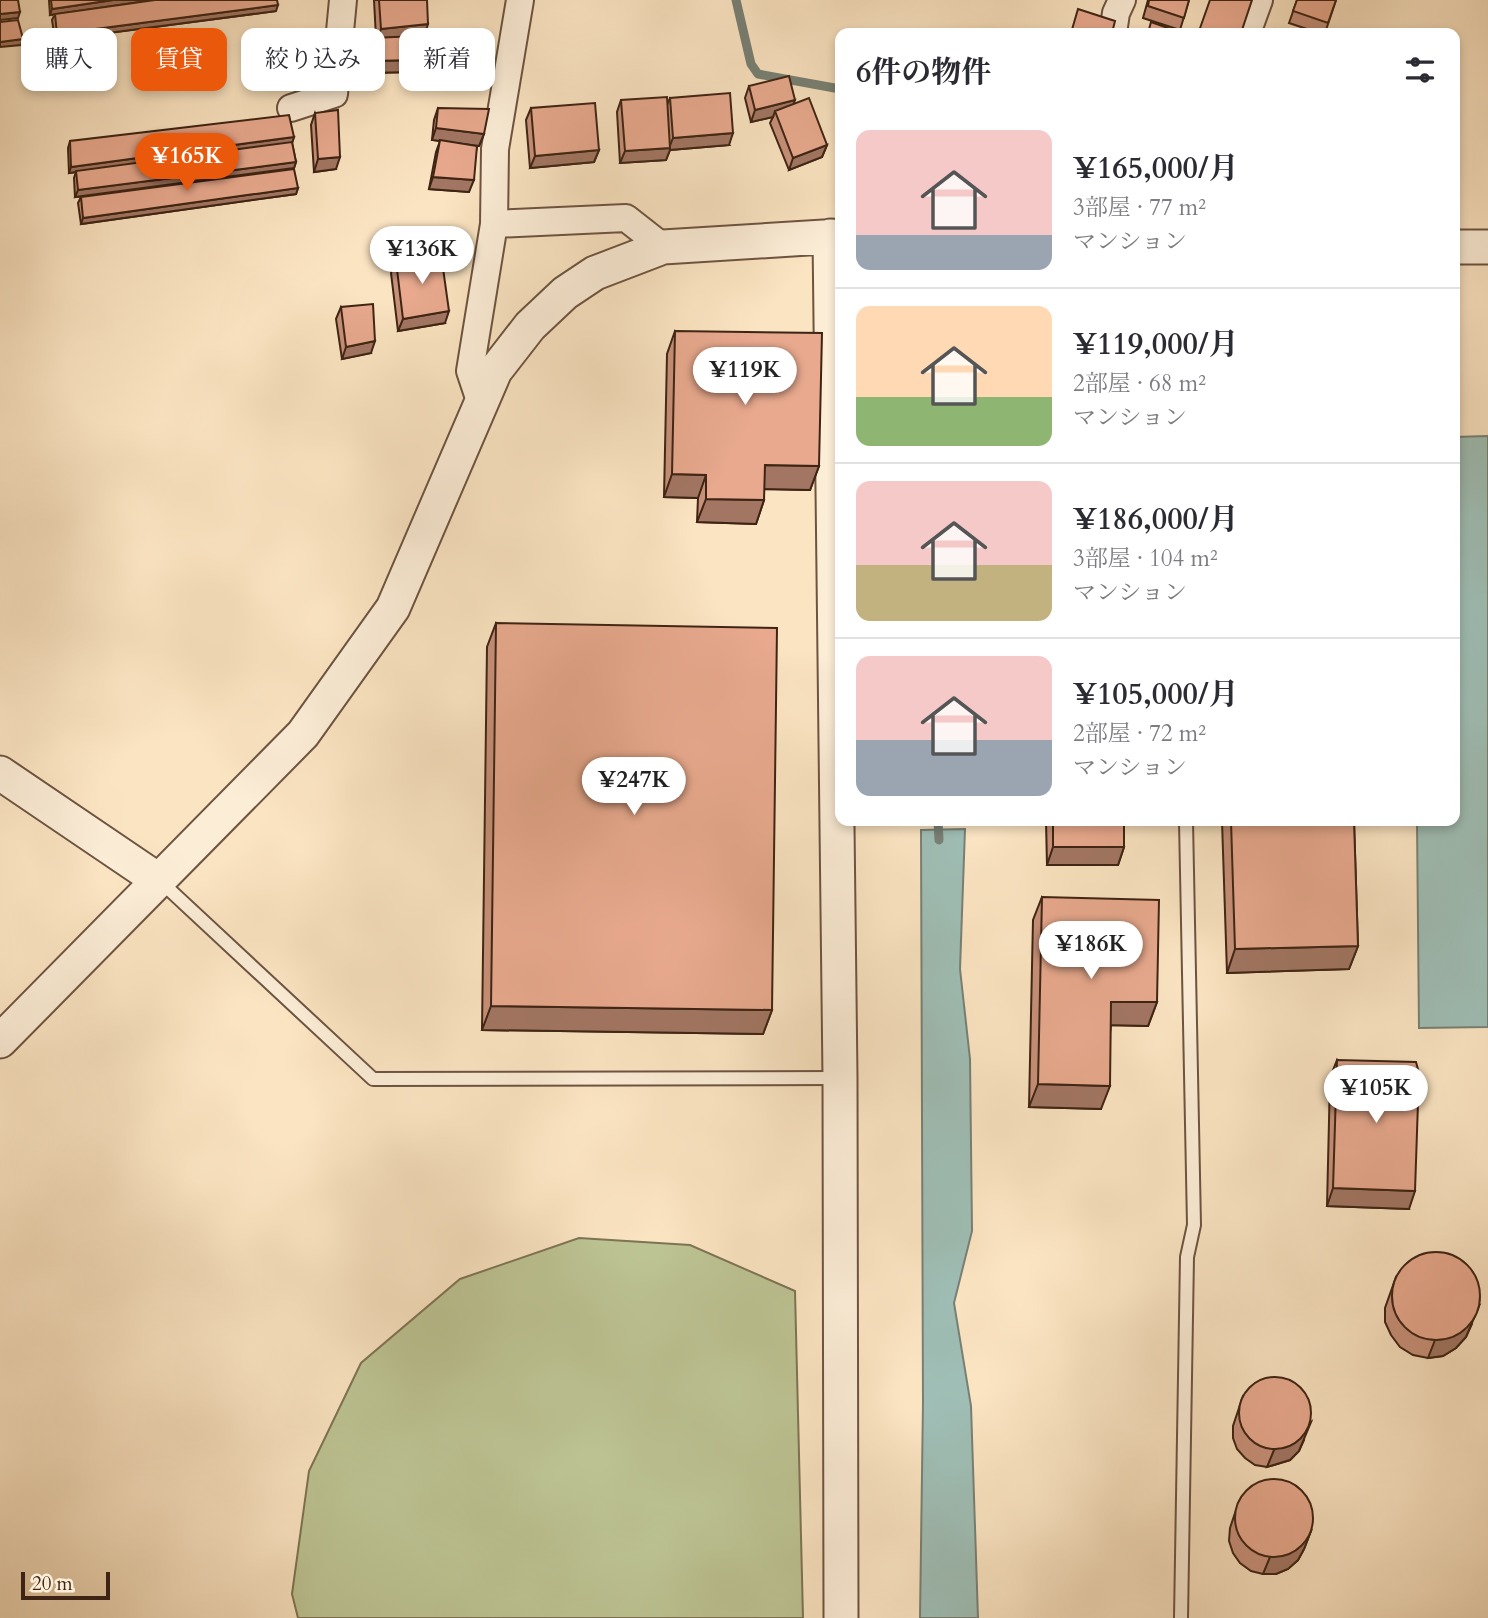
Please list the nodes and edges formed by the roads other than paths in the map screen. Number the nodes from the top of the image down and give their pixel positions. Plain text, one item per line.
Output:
1 (344, 0) edge
2 (520, 0) edge
3 (1122, 0) edge
4 (1259, 0) edge
5 (1114, 28) edge
6 (1249, 28) edge
7 (290, 108) dead end
8 (494, 224) junction
9 (835, 236) edge
10 (1460, 245) edge
11 (663, 247) junction
12 (1488, 247) edge
13 (480, 401) junction
14 (0, 773) edge
15 (839, 826) edge
16 (1186, 826) edge
17 (158, 880) junction
18 (0, 1041) edge
19 (840, 1078) junction
20 (841, 1618) edge
21 (1181, 1618) edge

1 - 7 street
2 - 8 street
3 - 5 street
4 - 6 street
8 - 11 street
8 - 13 street
9 - 11 street
10 - 12 street
11 - 13 street
13 - 17 street
14 - 17 street
15 - 19 street
16 - 21 lane
17 - 18 street
17 - 19 lane
19 - 20 street

